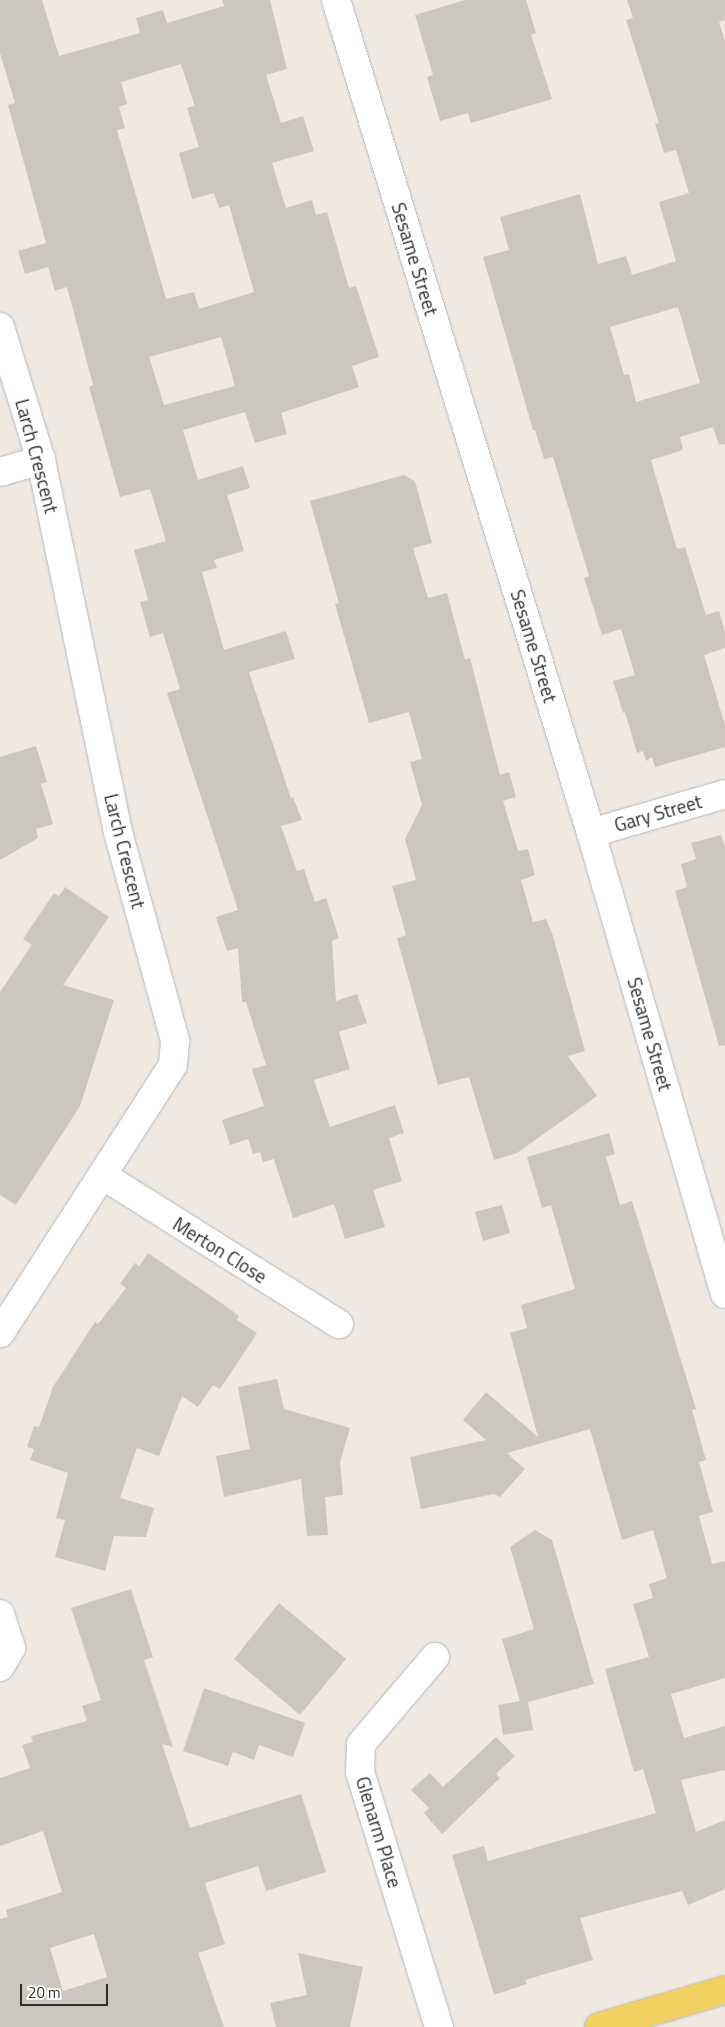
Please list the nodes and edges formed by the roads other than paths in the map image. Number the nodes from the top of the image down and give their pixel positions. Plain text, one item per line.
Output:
1 (336, 0) edge
2 (0, 327) edge
3 (41, 460) junction
4 (0, 472) edge
5 (725, 794) edge
6 (591, 832) junction
7 (102, 1175) junction
8 (725, 1294) edge
9 (339, 1324) dead end
10 (0, 1333) edge
11 (0, 1614) edge
12 (435, 1657) dead end
13 (0, 1667) edge
14 (725, 1990) edge
15 (439, 2027) edge
16 (599, 2027) edge

1 - 6 street, Sesame Street
2 - 3 street, Larch Crescent
3 - 4 street
3 - 7 street, Larch Crescent
5 - 6 street, Gary Street
6 - 8 street, Sesame Street
7 - 9 street, Merton Close
7 - 10 street, Larch Crescent
11 - 13 street
12 - 15 street, Glenarm Place
14 - 16 main road

